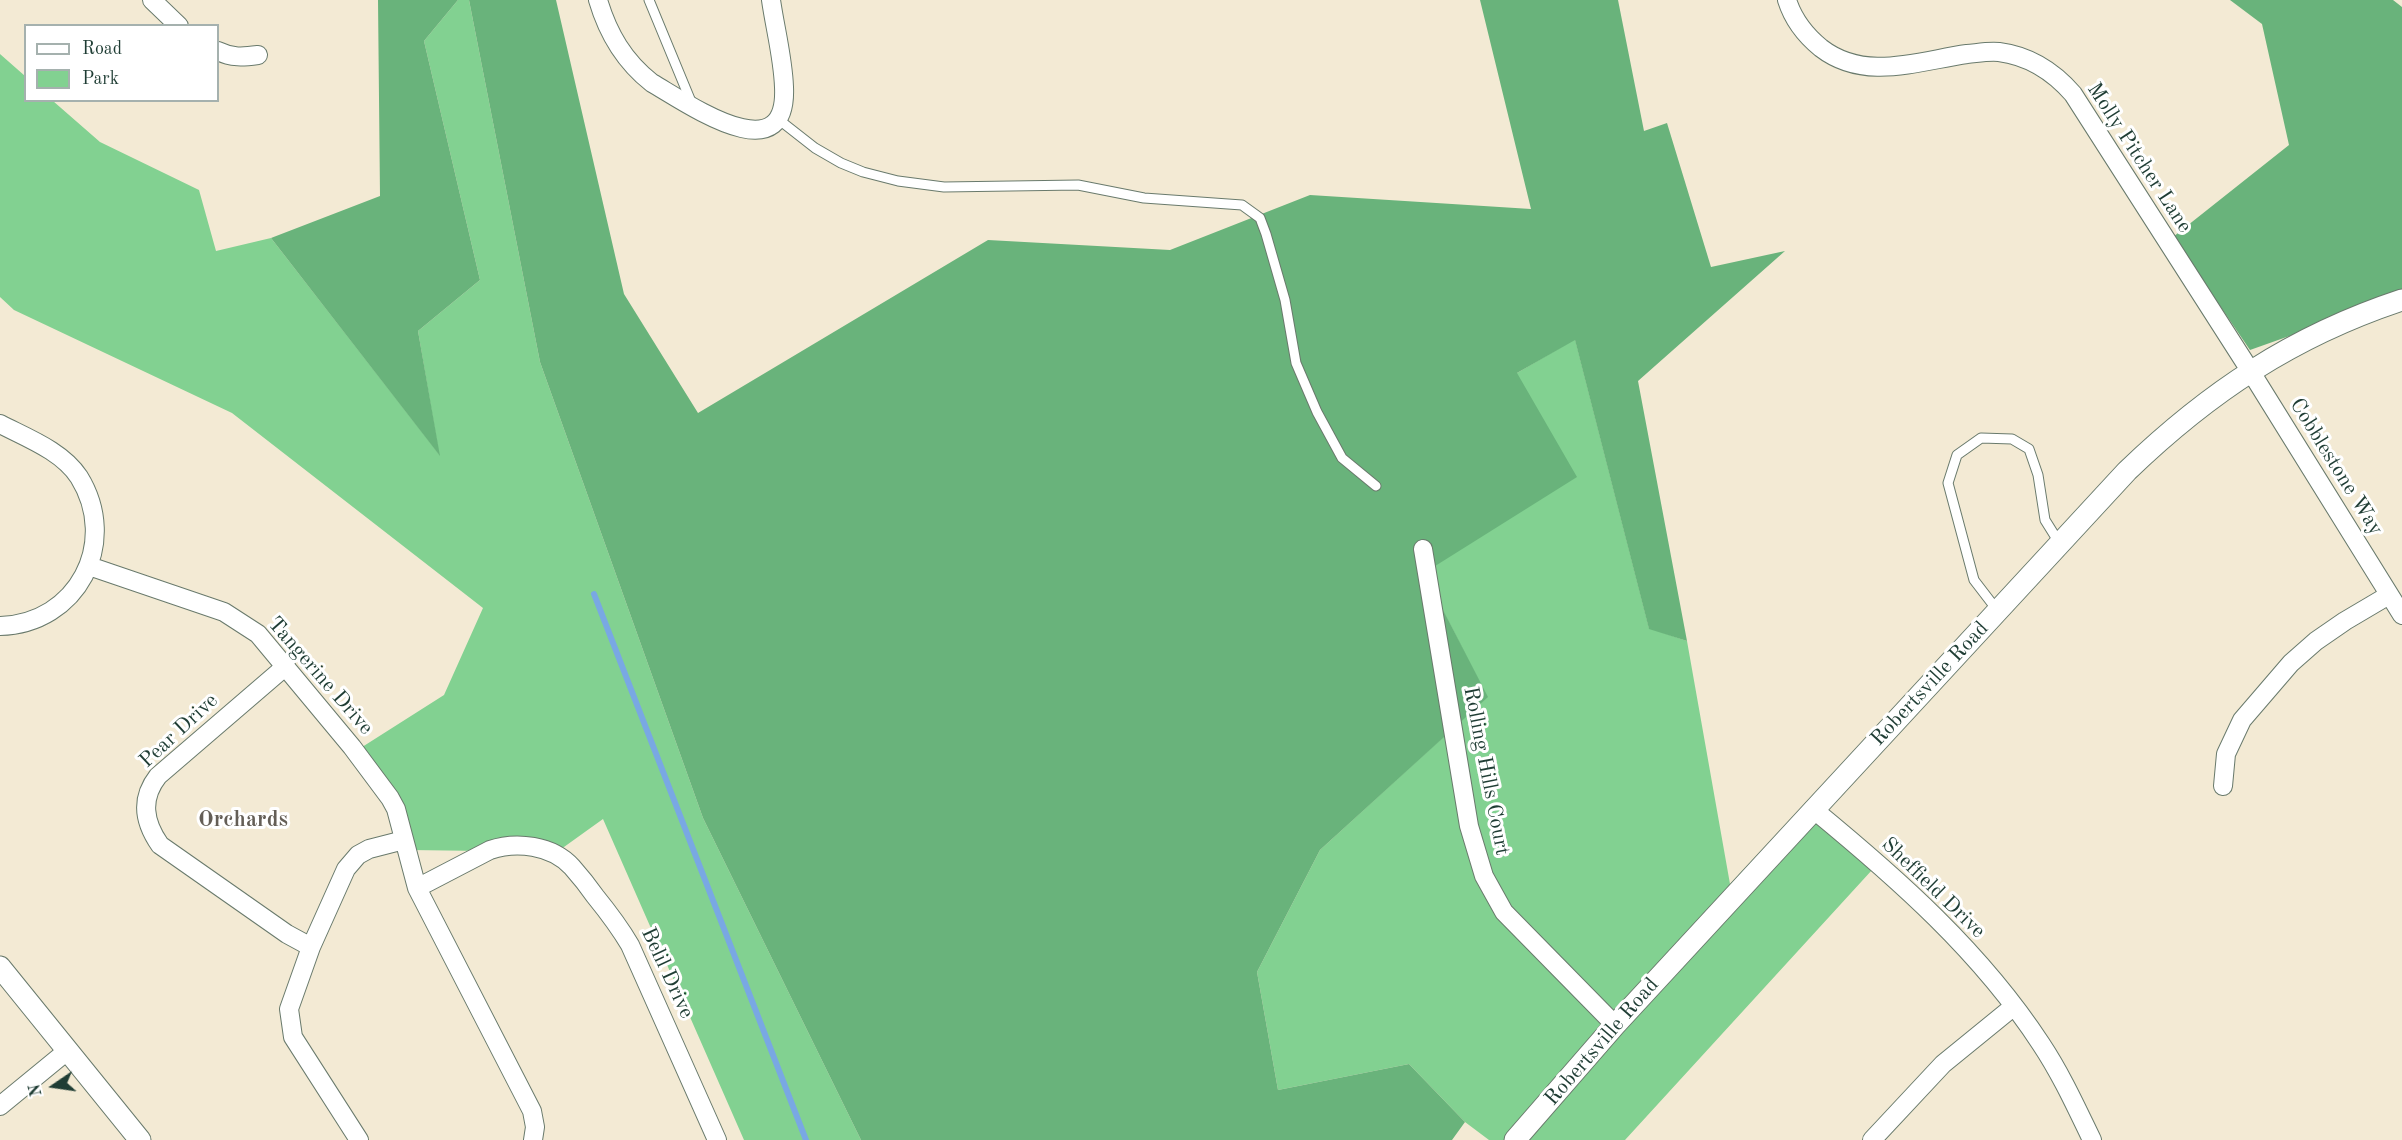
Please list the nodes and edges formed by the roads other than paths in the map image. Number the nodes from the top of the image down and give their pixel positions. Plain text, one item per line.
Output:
1 (152, 0) edge
2 (598, 0) edge
3 (649, 0) edge
4 (771, 0) edge
5 (1787, 0) edge
6 (178, 24) edge
7 (219, 52) edge
8 (258, 55) dead end
9 (693, 106) junction
10 (778, 119) junction
11 (2402, 300) edge
12 (2251, 372) junction
13 (0, 424) edge
14 (1376, 486) dead end
15 (2060, 544) junction
16 (1423, 549) dead end
17 (89, 566) junction
18 (2389, 595) junction
19 (1998, 610) junction
20 (2402, 615) edge
21 (0, 626) edge
22 (286, 666) junction
23 (2223, 786) dead end
24 (1813, 809) junction
25 (406, 848) junction
26 (417, 888) junction
27 (311, 947) junction
28 (0, 967) edge
29 (2013, 1007) junction
30 (1615, 1025) junction
31 (67, 1051) junction
32 (0, 1106) edge
33 (140, 1140) edge
34 (359, 1140) edge
35 (533, 1140) edge
36 (717, 1140) edge
37 (1515, 1140) edge
38 (1872, 1140) edge
39 (2092, 1140) edge

1 - 6 street
2 - 9 street
3 - 9 lane
4 - 10 street
5 - 12 street, Molly Pitcher Lane
7 - 8 street
9 - 10 street
10 - 14 lane
11 - 12 street, Robertsville Road
12 - 15 street, Robertsville Road
12 - 18 street, Cobblestone Way
13 - 17 street
15 - 19 street, Robertsville Road
15 - 19 lane
16 - 30 street, Rolling Hills Court
17 - 21 street
17 - 22 street, Tangerine Drive
18 - 20 street, Cobblestone Way
18 - 23 street
19 - 24 street, Robertsville Road
22 - 25 street, Tangerine Drive
22 - 27 street, Pear Drive
24 - 29 street, Sheffield Drive
24 - 30 street, Robertsville Road
25 - 26 street, Tangerine Drive
25 - 27 street
26 - 35 street
26 - 36 street, Belil Drive
27 - 34 street
28 - 31 street
29 - 38 street
29 - 39 street, Sheffield Drive
30 - 37 street, Robertsville Road
31 - 32 street
31 - 33 street

